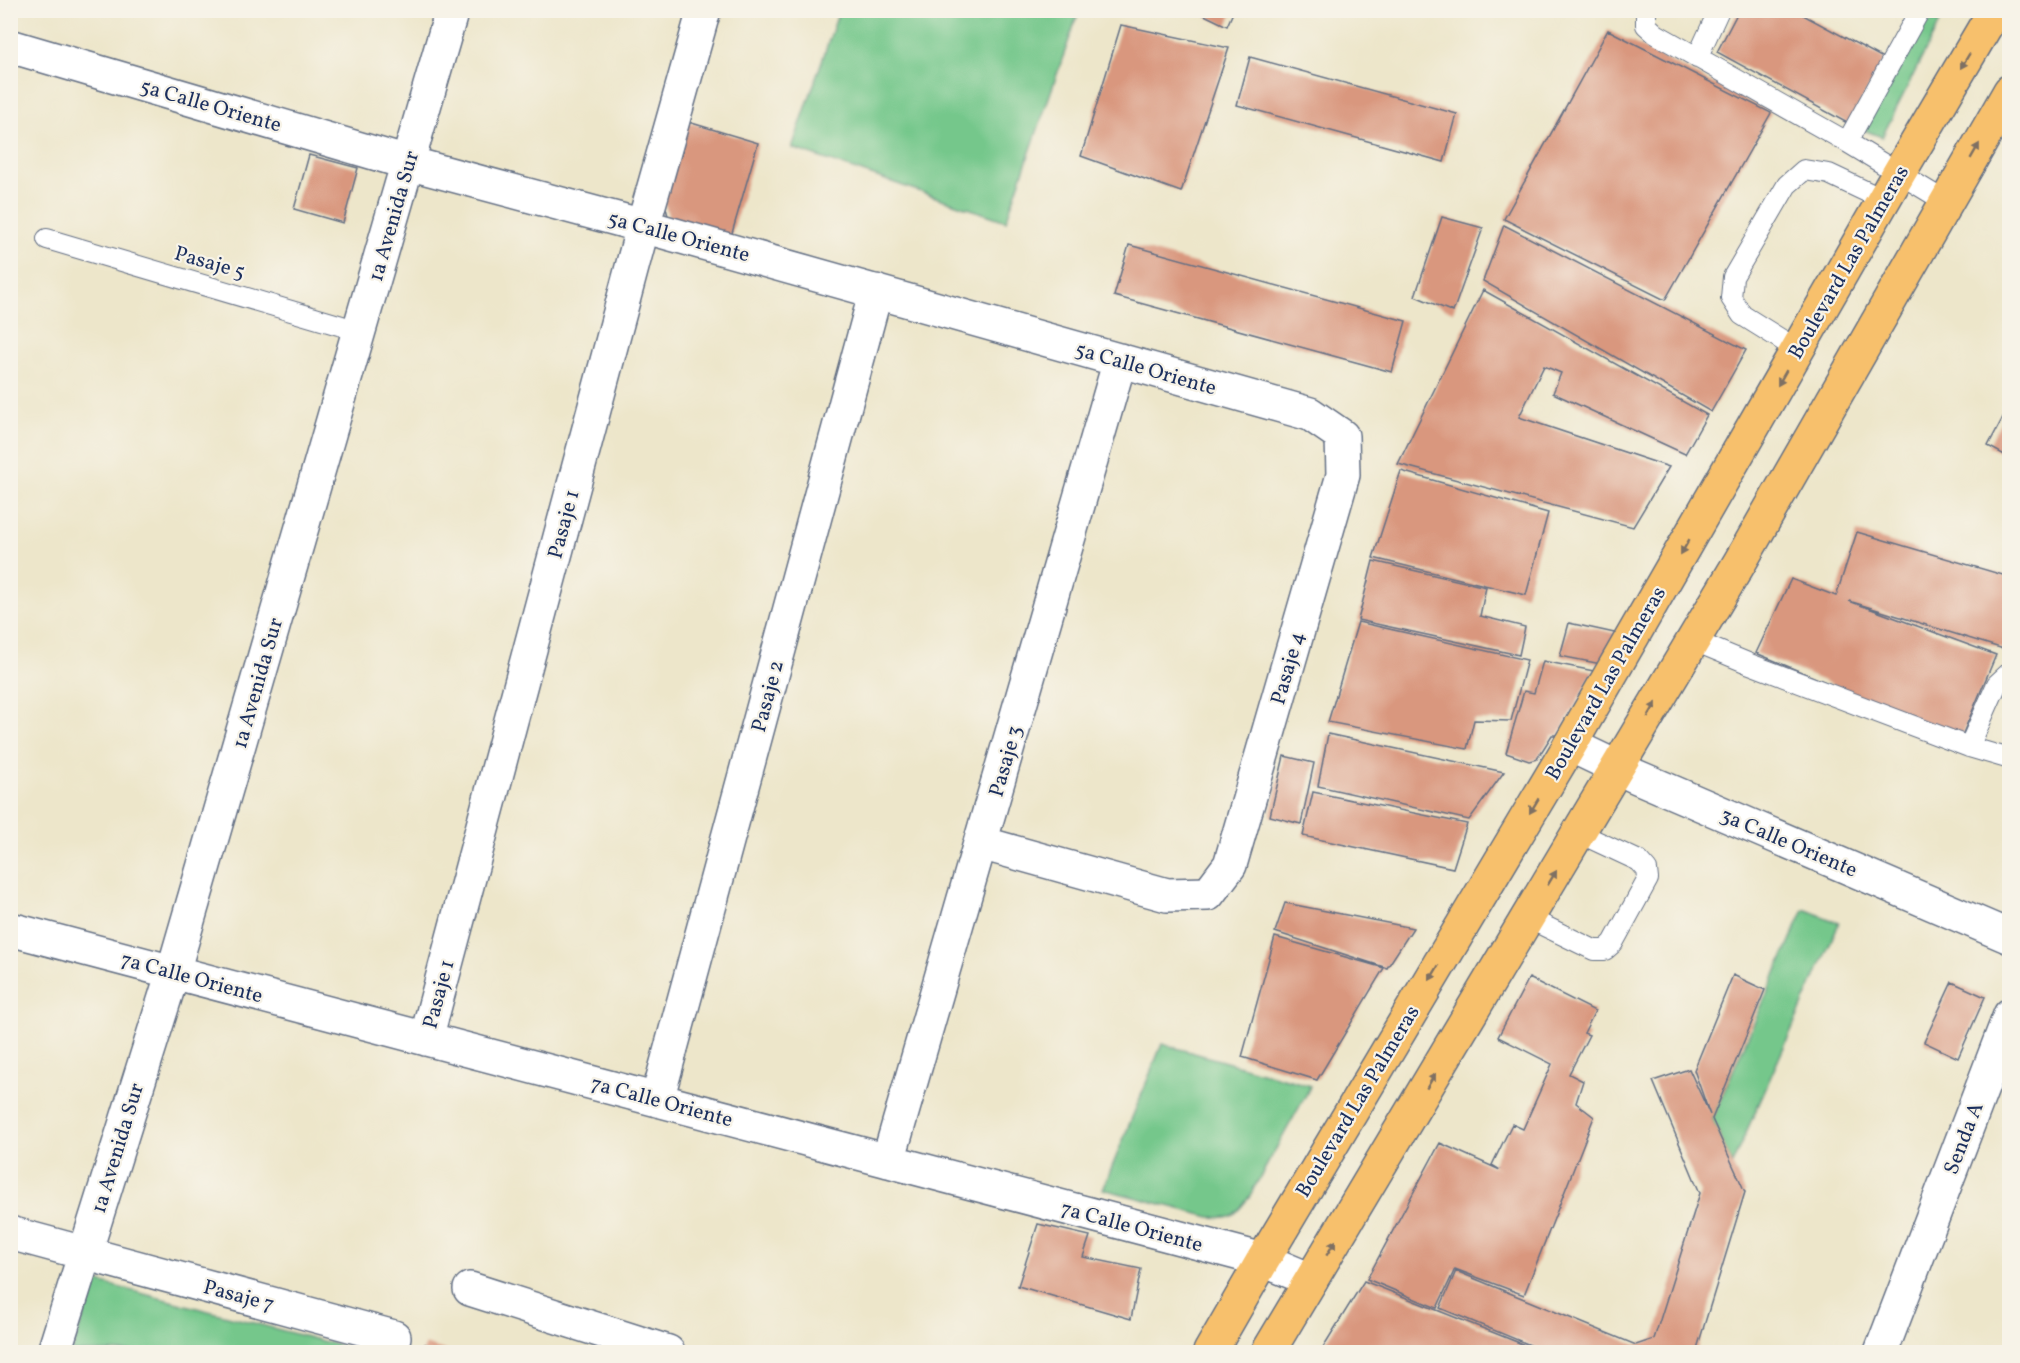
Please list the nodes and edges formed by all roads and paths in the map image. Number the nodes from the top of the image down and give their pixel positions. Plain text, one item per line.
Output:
1 (453, 10) edge
2 (704, 10) edge
3 (1646, 10) edge
4 (1719, 10) edge
5 (1920, 10) edge
6 (1988, 12) edge
7 (10, 46) edge
8 (1697, 58) junction
9 (2010, 91) edge
10 (1847, 142) junction
11 (408, 163) junction
12 (1892, 186) junction
13 (1946, 202) junction
14 (644, 226) junction
15 (47, 239) dead end
16 (876, 291) junction
17 (359, 330) junction
18 (1798, 350) junction
19 (1120, 360) junction
20 (1342, 436) joint
21 (1692, 640) junction
22 (2010, 672) edge
23 (1570, 745) junction
24 (1969, 747) junction
25 (2010, 759) edge
26 (1618, 767) junction
27 (1579, 833) junction
28 (981, 843) junction
29 (1528, 918) junction
30 (10, 929) edge
31 (2010, 937) edge
32 (173, 972) junction
33 (2010, 1015) edge
34 (426, 1039) junction
35 (657, 1100) junction
36 (888, 1161) junction
37 (10, 1233) edge
38 (85, 1253) junction
39 (1263, 1260) junction
40 (1311, 1280) junction
41 (470, 1289) dead end
42 (394, 1337) dead end
43 (54, 1353) edge
44 (668, 1353) edge
45 (1210, 1353) edge
46 (1268, 1353) edge
47 (1881, 1353) edge

1 - 11 street, 1a Avenida Sur
2 - 14 street, Pasaje 1
3 - 8 lane
4 - 8 lane
5 - 10 lane
6 -> 12 main road, Boulevard Las Palmeras
7 - 11 street, 5a Calle Oriente
8 - 10 lane
13 -> 9 main road
10 - 12 lane
11 - 14 street, 5a Calle Oriente
11 - 17 street, 1a Avenida Sur
12 - 13 lane
12 - 18 main road, Boulevard Las Palmeras
12 - 18 lane
13 - 21 main road
14 - 16 street, 5a Calle Oriente
14 - 34 street, Pasaje 1
15 - 17 lane, Pasaje 5
16 - 19 street, 5a Calle Oriente
16 - 35 street, Pasaje 2
17 - 32 street, 1a Avenida Sur
18 -> 23 main road, Boulevard Las Palmeras
19 - 20 street, 5a Calle Oriente
19 - 28 street, Pasaje 3
20 - 28 street, Pasaje 4
21 - 24 lane
26 -> 21 main road
22 - 24 lane
23 - 26 street, 3a Calle Oriente
23 -> 39 main road, Boulevard Las Palmeras
24 - 25 lane
26 - 27 main road
26 - 31 street, 3a Calle Oriente
29 -> 27 main road
27 - 29 lane
28 - 36 street, Pasaje 3
40 -> 29 main road
30 - 32 street, 7a Calle Oriente
32 - 34 street, 7a Calle Oriente
32 - 38 street, 1a Avenida Sur
33 - 47 street, Senda A
34 - 35 street, 7a Calle Oriente
35 - 36 street, 7a Calle Oriente
36 - 39 street, 7a Calle Oriente
37 - 38 street, Pasaje 7
38 - 42 street, Pasaje 7
38 - 43 street, 1a Avenida Sur
39 - 40 street, 7a Calle Oriente
39 - 45 main road, Boulevard Las Palmeras
40 - 46 main road
41 - 44 street

